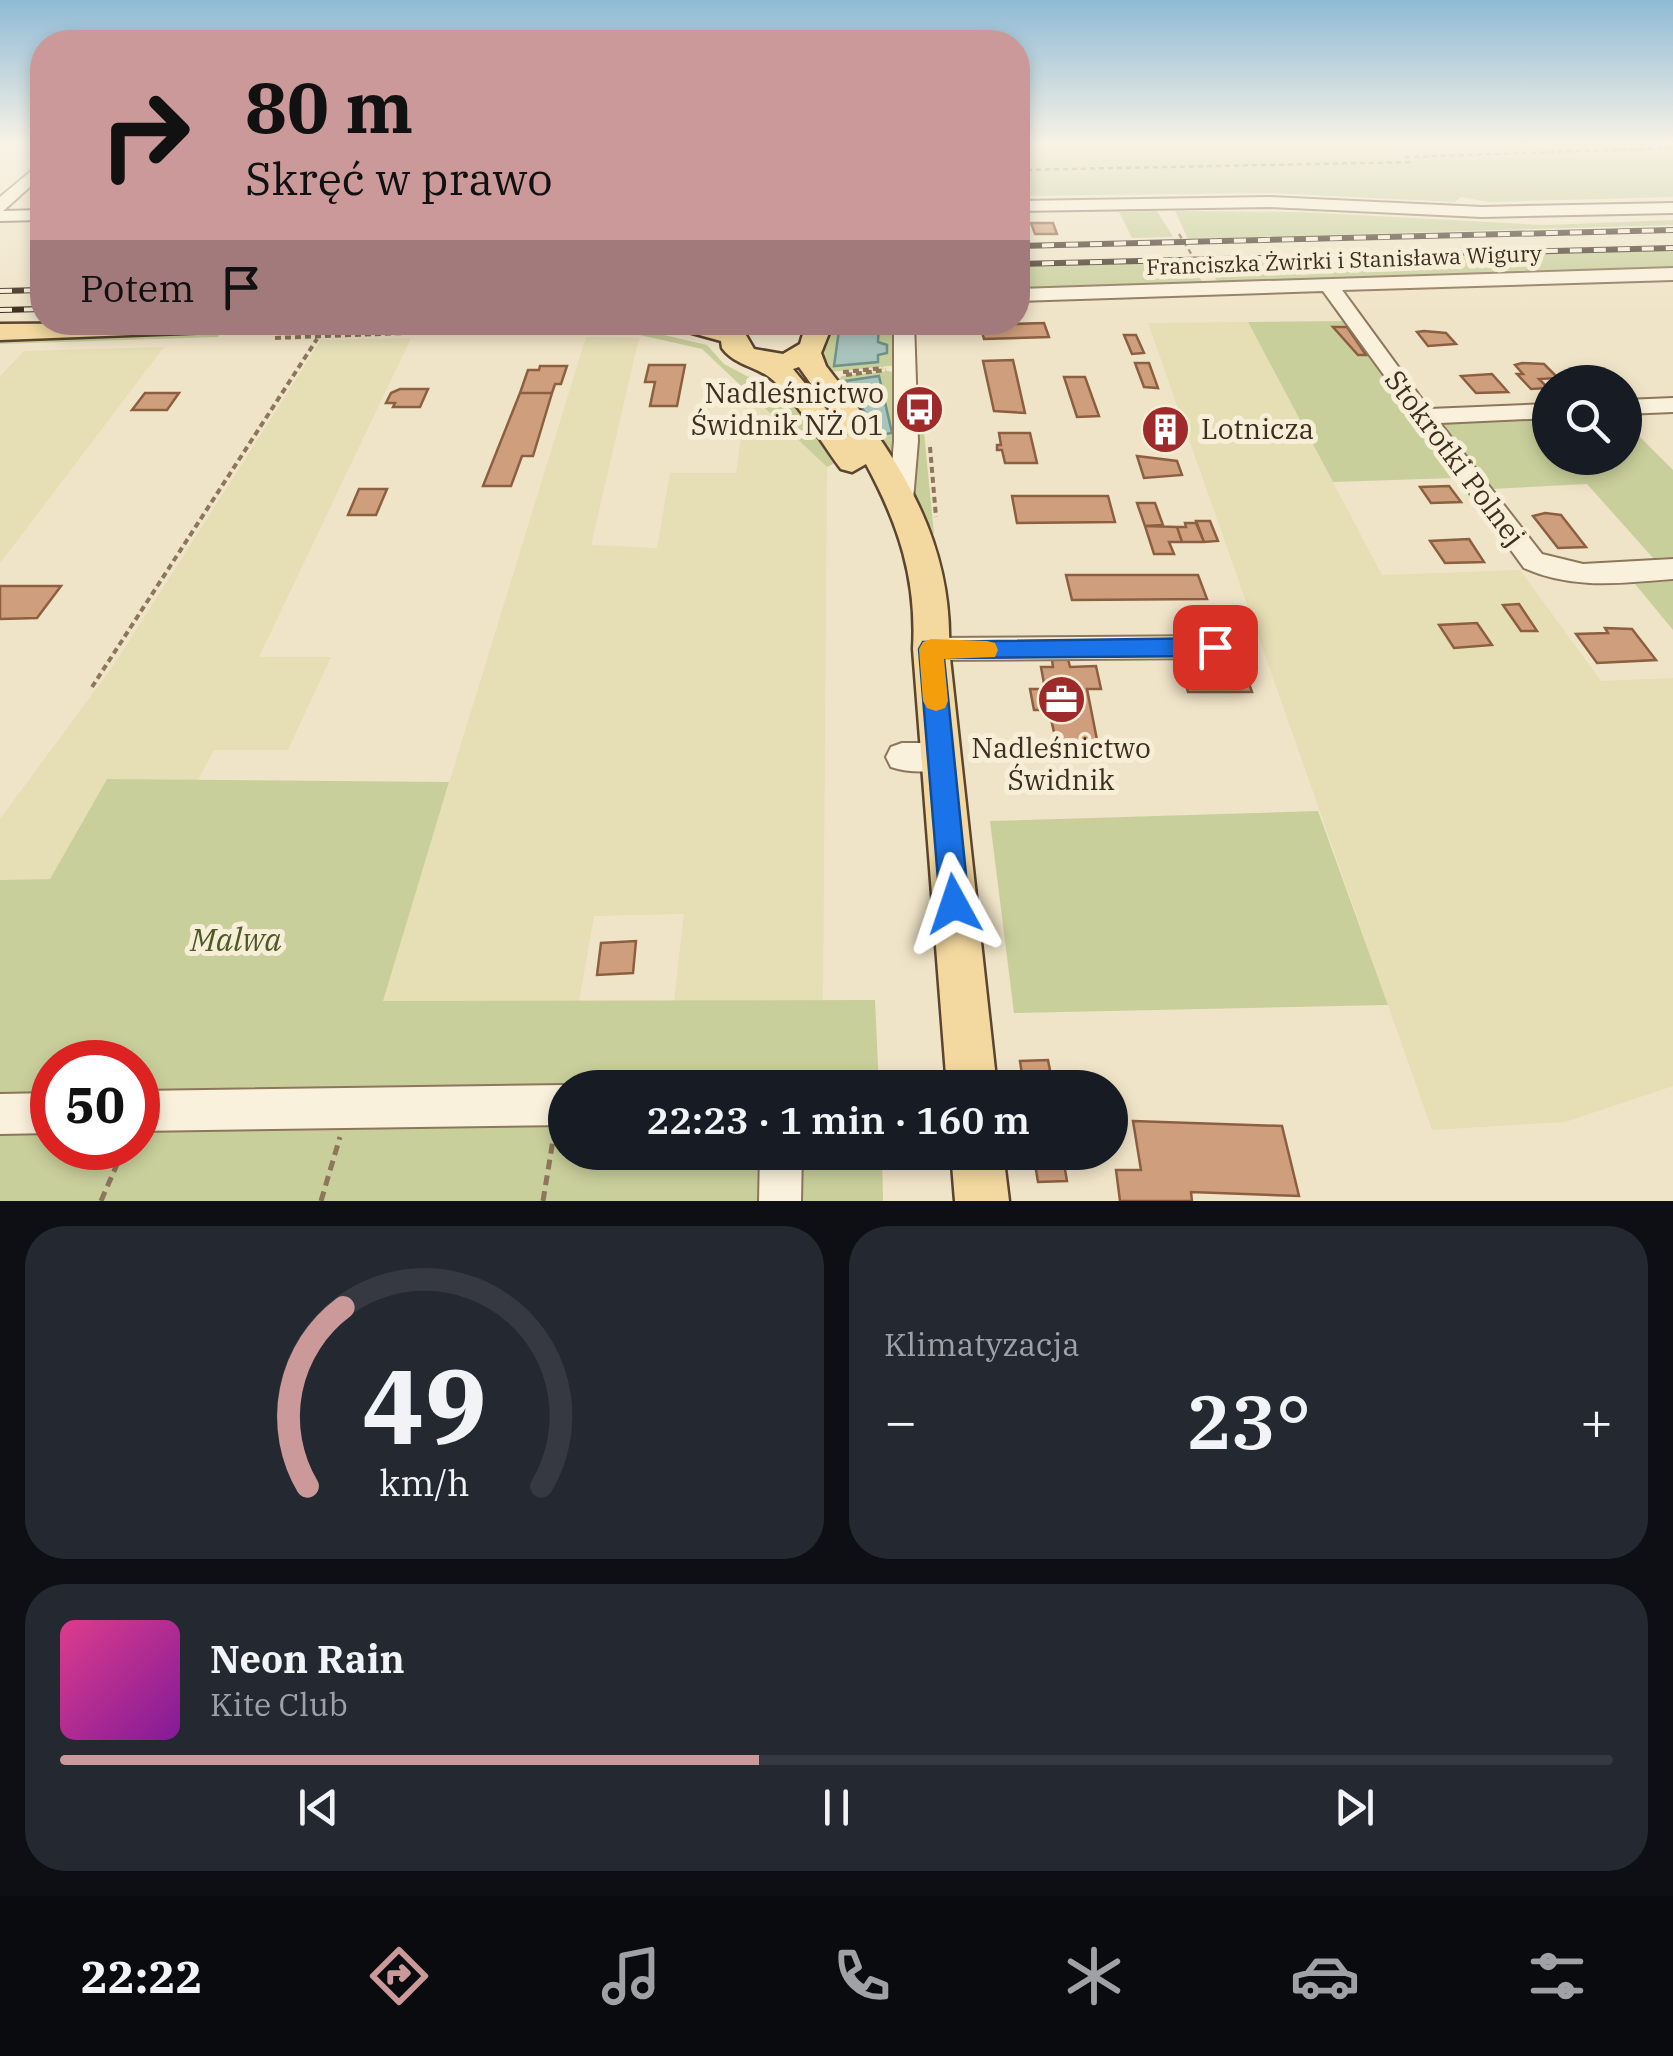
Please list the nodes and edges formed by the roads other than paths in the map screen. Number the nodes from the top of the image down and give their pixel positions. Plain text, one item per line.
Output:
1 (1030, 206) edge
2 (1673, 208) edge
3 (30, 215) edge
4 (0, 216) edge
5 (1673, 274) edge
6 (1330, 286) junction
7 (1030, 294) edge
8 (0, 332) edge
9 (30, 332) edge
10 (737, 335) edge
11 (904, 335) edge
12 (815, 347) edge
13 (769, 363) junction
14 (1673, 405) edge
15 (1642, 406) edge
16 (1532, 412) edge
17 (1423, 417) junction
18 (900, 500) junction
19 (1673, 569) edge
20 (1215, 647) dead end
21 (931, 649) junction
22 (969, 1070) edge
23 (548, 1105) edge
24 (160, 1111) edge
25 (30, 1113) edge
26 (0, 1114) edge
27 (781, 1170) edge
28 (979, 1170) edge
29 (780, 1201) edge
30 (982, 1201) edge

1 - 2 street
3 - 4 street
5 - 6 street, Franciszka Żwirki i Stanisława Wigury
6 - 7 street, Franciszka Żwirki i Stanisława Wigury
6 - 17 street, Stokrotki Polnej
8 - 9 main road
10 - 13 main road
11 - 18 street
12 - 13 main road
12 - 18 main road
13 - 21 main road
14 - 15 street
16 - 17 street
17 - 19 street, Stokrotki Polnej
18 - 21 main road
20 - 21 street
21 - 22 main road
23 - 24 street
25 - 26 street
27 - 29 street
28 - 30 main road

